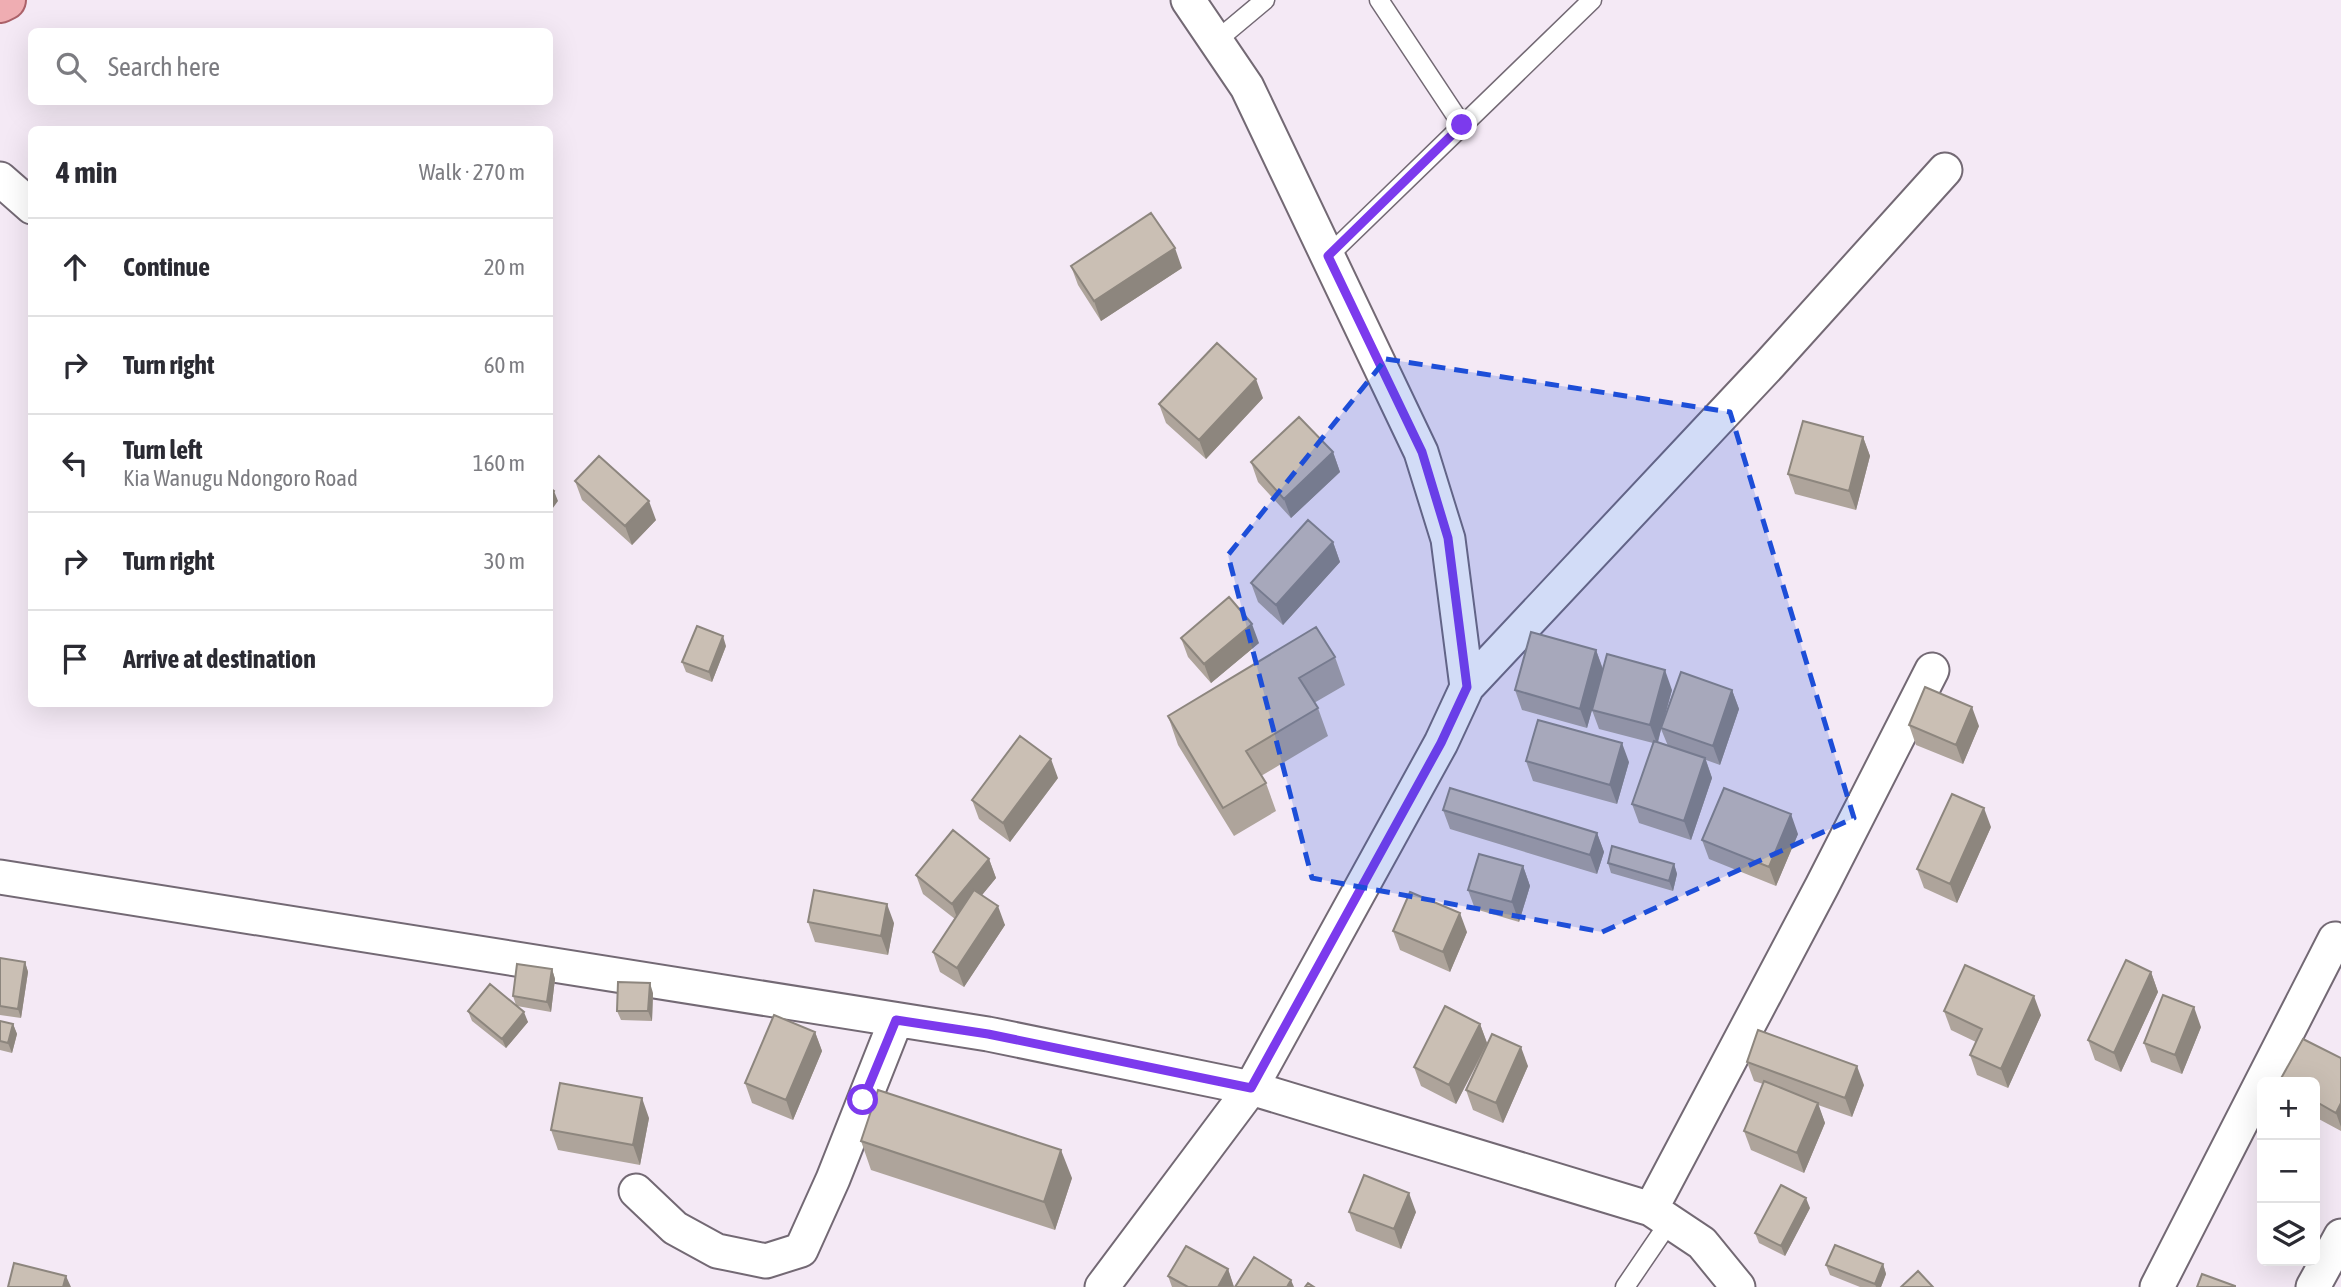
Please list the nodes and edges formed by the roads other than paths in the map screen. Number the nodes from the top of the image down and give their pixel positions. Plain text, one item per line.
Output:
1 (6, 0) edge
2 (1188, 0) edge
3 (1265, 0) edge
4 (1379, 0) edge
5 (1592, 0) edge
6 (0, 3) edge
7 (1216, 41) junction
8 (1462, 125) junction
9 (1945, 170) dead end
10 (0, 179) edge
11 (28, 204) edge
12 (1328, 256) junction
13 (1932, 670) dead end
14 (1467, 687) junction
15 (0, 877) edge
16 (2335, 939) dead end
17 (896, 1020) junction
18 (1251, 1088) junction
19 (636, 1191) dead end
20 (1661, 1215) junction
21 (2341, 1236) edge
22 (1102, 1287) edge
23 (1625, 1287) edge
24 (1738, 1287) edge
25 (2157, 1287) edge
26 (2313, 1287) edge

1 - 6 main road
2 - 7 street
3 - 7 lane
4 - 8 lane
5 - 8 lane
7 - 12 street
8 - 12 lane
9 - 14 street
10 - 11 street
12 - 14 street
13 - 20 street
14 - 18 street
15 - 17 street
16 - 25 street
17 - 18 street
17 - 19 street
18 - 20 street
18 - 22 street
20 - 23 lane
20 - 24 street
21 - 26 street

